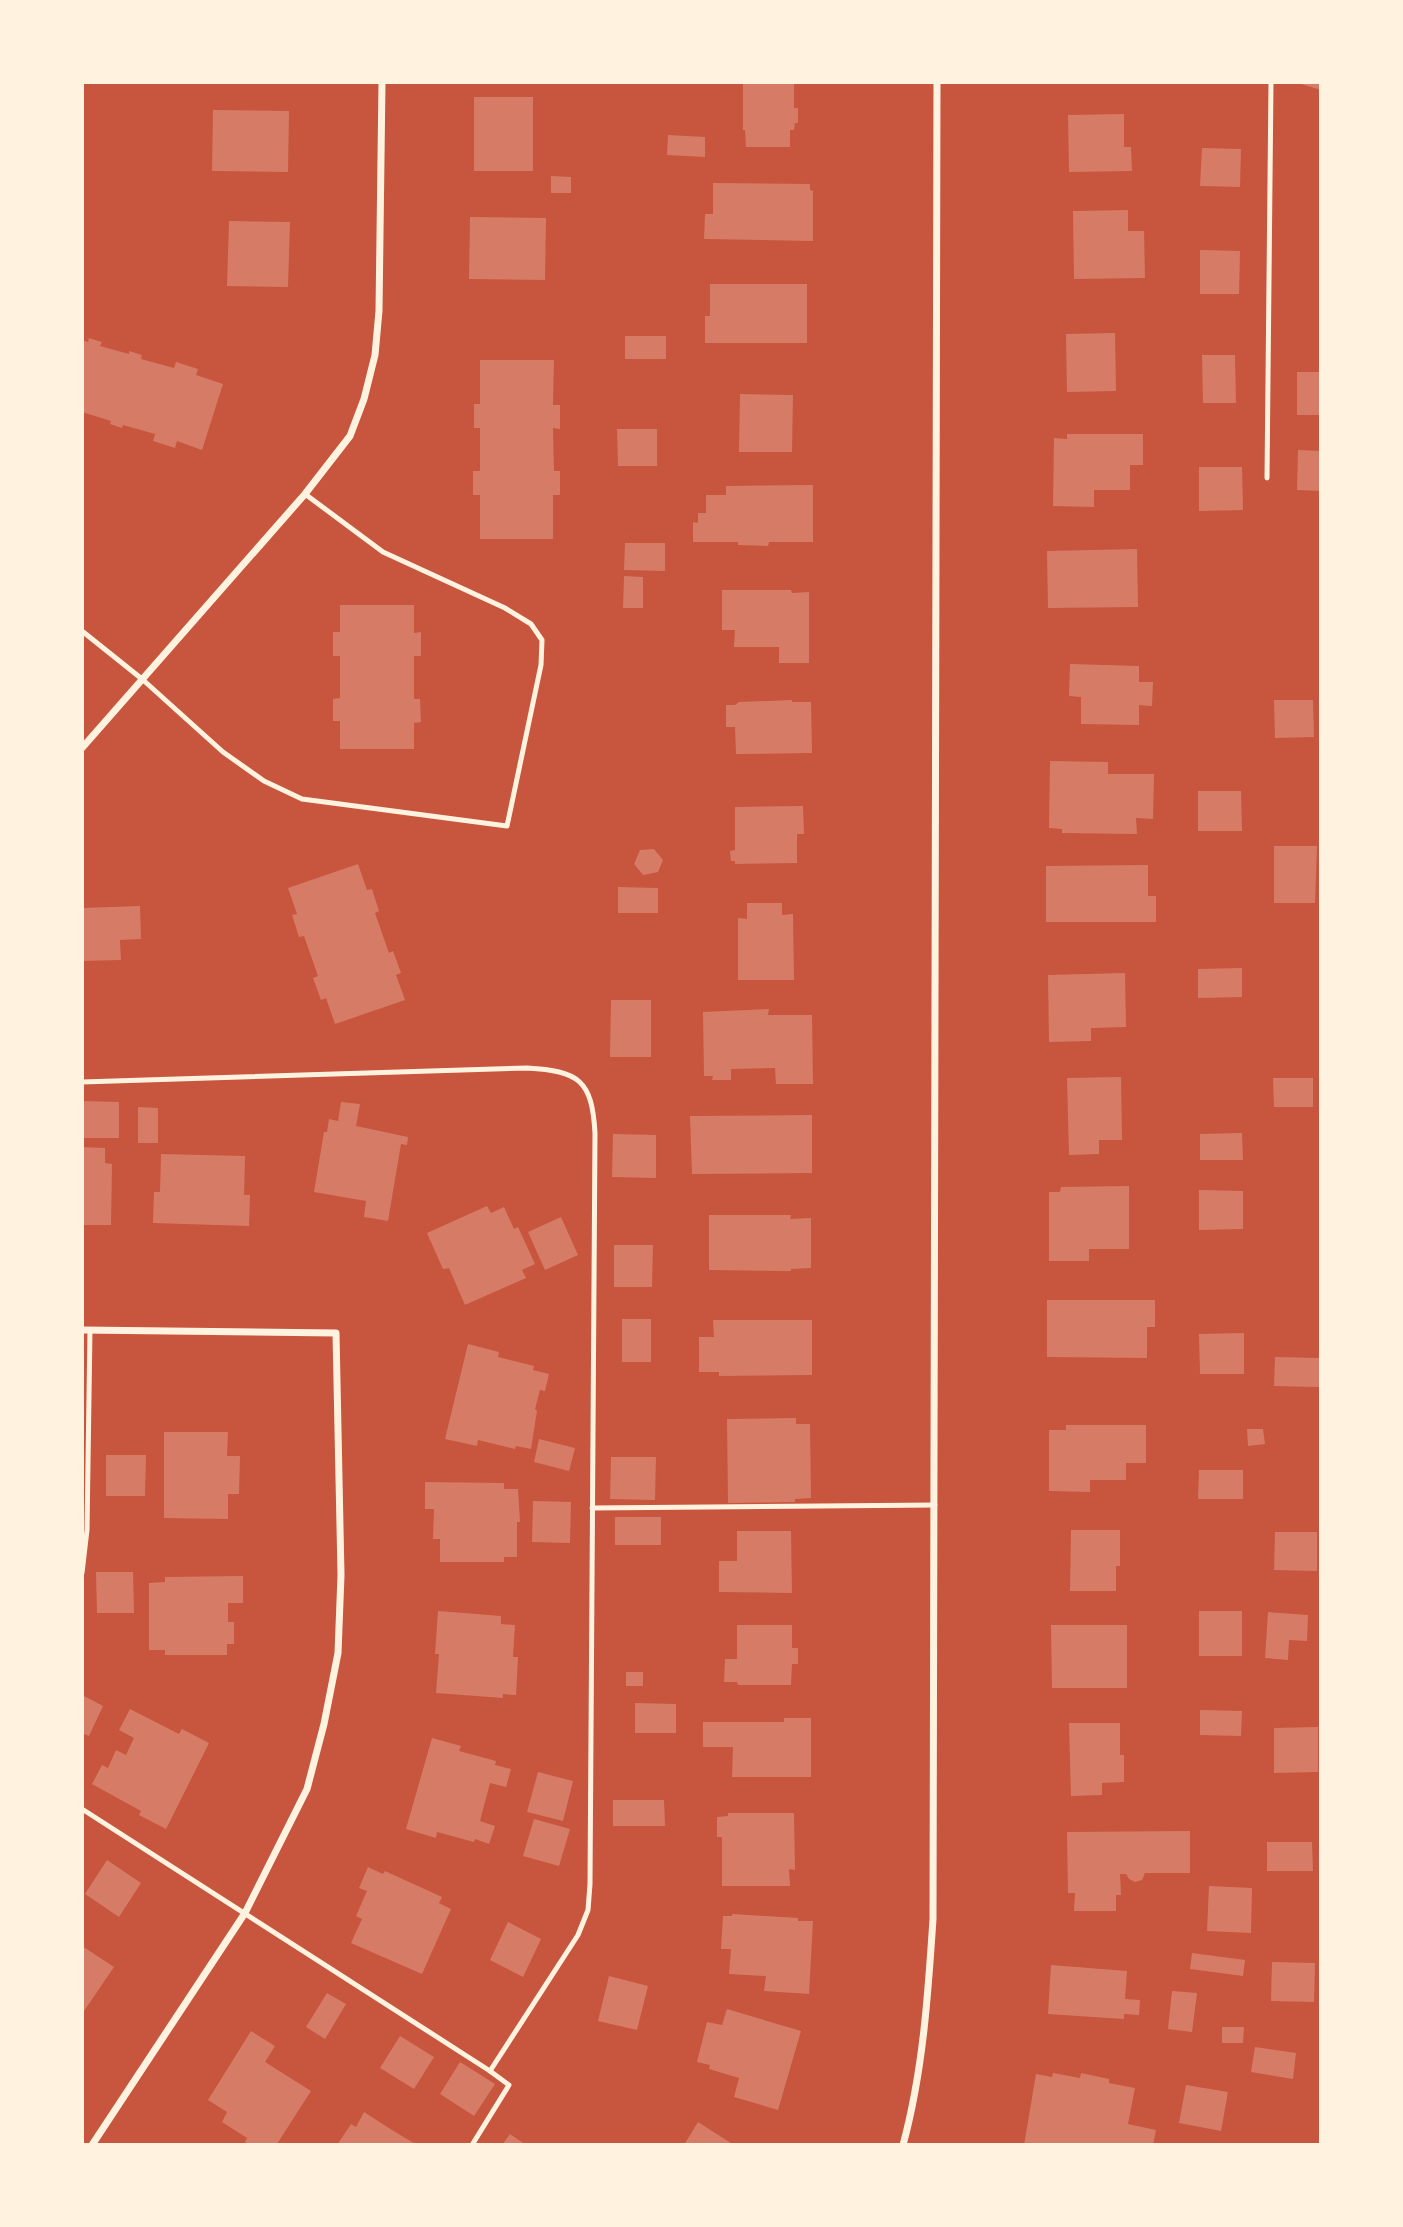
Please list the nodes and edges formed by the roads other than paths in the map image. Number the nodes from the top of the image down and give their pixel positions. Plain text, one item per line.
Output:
1 (382, 82) edge
2 (937, 82) edge
3 (1271, 82) edge
4 (1267, 478) dead end
5 (305, 494) junction
6 (82, 631) edge
7 (142, 679) junction
8 (82, 748) edge
9 (82, 1082) edge
10 (86, 1330) edge
11 (935, 1505) junction
12 (592, 1508) junction
13 (82, 1573) edge
14 (82, 1809) edge
15 (245, 1913) junction
16 (490, 2071) junction
17 (92, 2145) edge
18 (472, 2145) edge
19 (903, 2145) edge

1 - 5 street
2 - 11 street
3 - 4 lane
5 - 7 street
5 - 7 lane
6 - 7 lane
7 - 8 street
9 - 12 lane
10 - 13 lane
10 - 15 street
11 - 12 lane
11 - 19 street
12 - 16 lane
14 - 15 lane
15 - 16 lane
15 - 17 street
16 - 18 lane

